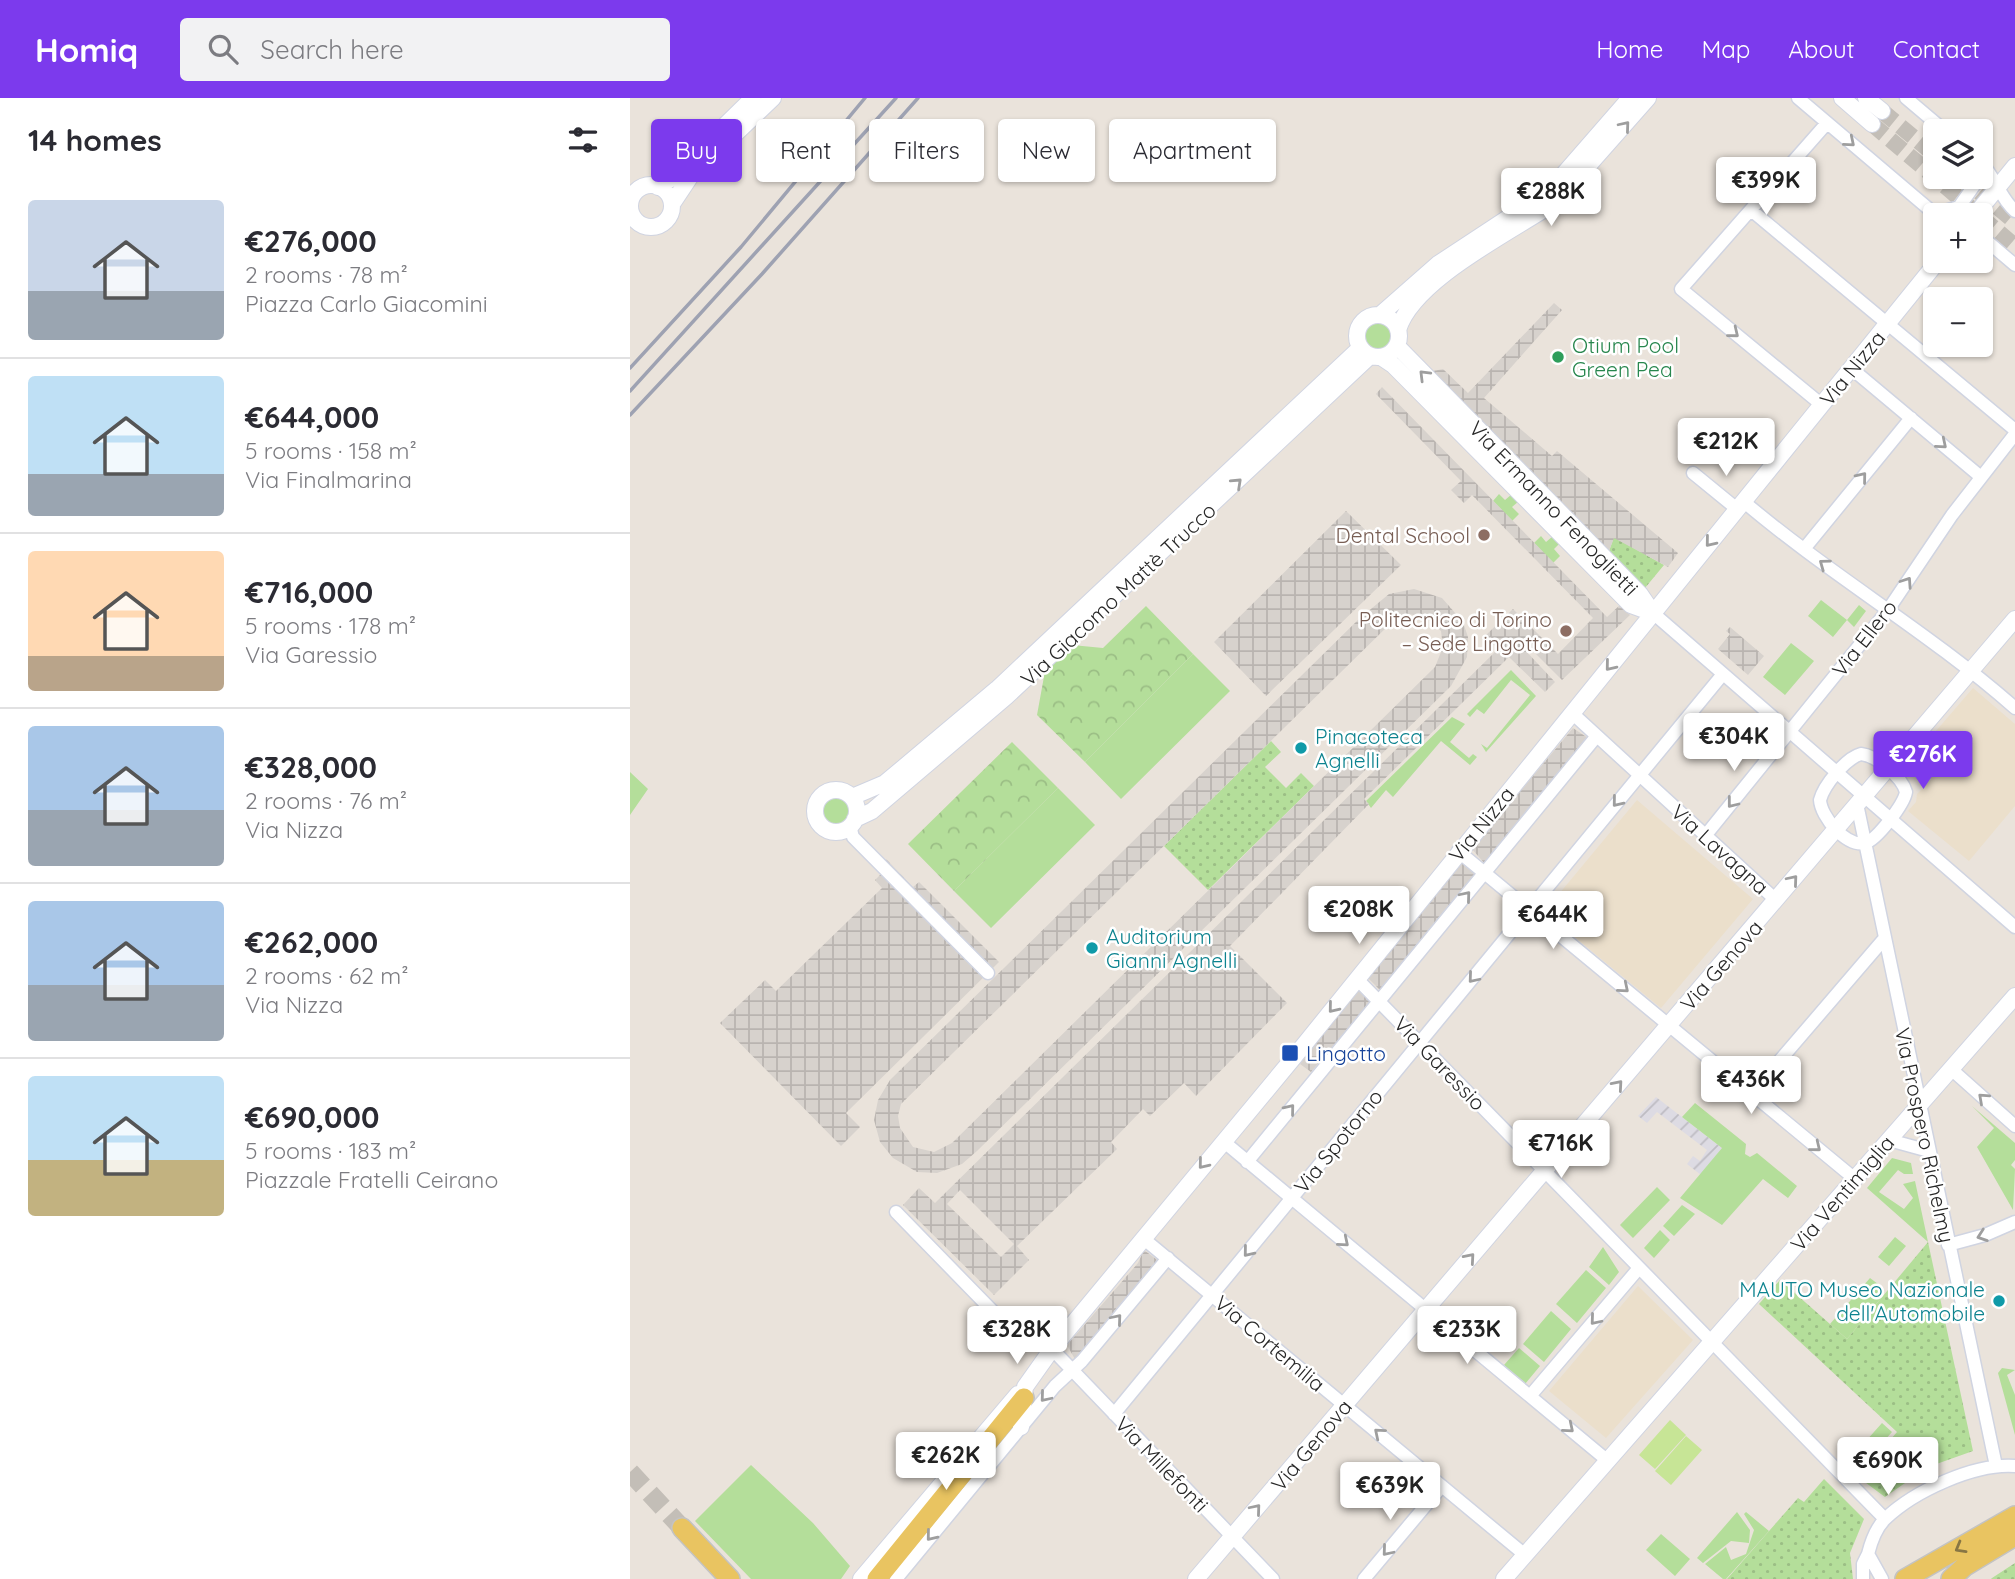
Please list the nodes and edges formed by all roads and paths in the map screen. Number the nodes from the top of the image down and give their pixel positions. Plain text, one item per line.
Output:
1 (753, 98) edge
2 (773, 98) edge
3 (1630, 98) edge
4 (1648, 98) edge
5 (1798, 98) edge
6 (1842, 98) edge
7 (1866, 98) edge
8 (1906, 98) edge
9 (1931, 119) edge
10 (1827, 123) junction
11 (2015, 166) edge
12 (1993, 179) edge
13 (1998, 186) junction
14 (658, 187) junction
15 (1985, 203) edge
16 (672, 204) junction
17 (1923, 205) edge
18 (1751, 210) junction
19 (2015, 211) edge
20 (631, 215) edge
21 (648, 227) junction
22 (630, 238) edge
23 (1993, 246) edge
24 (2015, 264) edge
25 (1928, 273) edge
26 (1380, 315) junction
27 (1887, 324) junction
28 (1398, 338) junction
29 (1370, 354) junction
30 (1852, 369) junction
31 (1822, 405) junction
32 (1911, 418) junction
33 (2015, 432) edge
34 (1693, 472) dead end
35 (1981, 477) junction
36 (1740, 505) junction
37 (1804, 550) junction
38 (1888, 610) junction
39 (1653, 613) junction
40 (2015, 619) edge
41 (1971, 670) junction
42 (1723, 674) junction
43 (2015, 708) edge
44 (1572, 713) junction
45 (1788, 731) junction
46 (1597, 737) junction
47 (1887, 769) junction
48 (1837, 774) junction
49 (1639, 775) junction
50 (852, 797) junction
51 (1860, 800) junction
52 (1890, 819) junction
53 (853, 823) junction
54 (1837, 828) junction
55 (1705, 836) junction
56 (1863, 843) junction
57 (1458, 851) junction
58 (1485, 873) junction
59 (1776, 900) junction
60 (1529, 909) junction
61 (2015, 927) edge
62 (1884, 939) junction
63 (988, 973) dead end
64 (1357, 979) junction
65 (2015, 996) edge
66 (1379, 1000) junction
67 (1669, 1026) junction
68 (1420, 1042) junction
69 (1951, 1069) junction
70 (1751, 1094) junction
71 (1919, 1106) junction
72 (2015, 1126) edge
73 (1889, 1140) junction
74 (1229, 1146) dead end
75 (1928, 1151) junction
76 (1247, 1162) junction
77 (1545, 1171) junction
78 (1855, 1179) junction
79 (1291, 1199) junction
80 (896, 1212) dead end
81 (2015, 1222) edge
82 (1144, 1238) junction
83 (1948, 1245) junction
84 (1168, 1258) junction
85 (1639, 1268) junction
86 (1212, 1295) junction
87 (1425, 1309) junction
88 (1011, 1330) dead end
89 (1711, 1341) junction
90 (1052, 1349) junction
91 (1072, 1370) junction
92 (1024, 1393) junction
93 (1530, 1396) junction
94 (1345, 1405) junction
95 (1114, 1414) junction
96 (1021, 1427) junction
97 (1608, 1461) junction
98 (2015, 1465) edge
99 (1996, 1466) junction
100 (1442, 1486) junction
101 (2015, 1516) edge
102 (1885, 1519) junction
103 (2015, 1536) edge
104 (1232, 1537) junction
105 (2015, 1548) edge
106 (1868, 1554) junction
107 (1525, 1555) junction
108 (713, 1579) edge
109 (730, 1579) edge
110 (861, 1579) edge
111 (877, 1579) edge
112 (896, 1579) edge
113 (1196, 1579) edge
114 (1273, 1579) edge
115 (1364, 1579) edge
116 (1504, 1579) edge
117 (1863, 1579) edge
118 (1882, 1579) edge
119 (1905, 1579) edge
120 (1951, 1579) edge
121 (1964, 1579) edge

1 - 14 street
2 - 16 street
3 - 26 street
28 -> 4 street
5 - 10 street
6 - 7 street
8 - 9 street
10 -> 17 street
10 - 18 street
11 - 13 street
12 - 13 street
13 - 15 street
13 - 19 street
14 - 16 street
14 - 20 street
16 - 21 street
18 - 27 street
18 -> 31 street
20 - 21 street
21 - 22 street
23 - 24 street
25 - 27 street, Via Nizza
26 - 28 street
26 - 29 street
27 - 30 street, Via Nizza
27 - 33 street
28 - 29 street
39 -> 28 street, Via Ermanno Fenoglietti
29 - 39 street, Via Ermanno Fenoglietti
29 - 50 street, Via Giacomo Mattè Trucco
53 -> 29 street, Via Giacomo Mattè Trucco
30 - 31 street, Via Nizza
30 - 32 street
31 - 36 street, Via Nizza
32 -> 35 street
37 -> 32 street
33 - 35 street, Via Ellero
34 - 36 street
38 -> 35 street, Via Ellero
36 - 37 street
36 -> 39 street, Via Nizza
38 -> 37 street
38 - 41 street
38 - 45 street, Via Ellero
39 - 42 street
39 -> 44 street, Via Nizza
40 - 41 street, Via Genova
41 - 43 street
41 - 47 street, Via Genova
42 - 45 street
42 - 49 street, Via Spotorno
44 - 46 street, Via Lavagna
44 - 57 street, Via Nizza
45 - 48 street
45 -> 55 street, Via Ellero
46 - 49 street, Via Lavagna
46 - 58 street
47 - 48 street
47 - 51 street, Via Genova
47 - 52 street
48 - 51 street
48 - 54 street
49 - 55 street, Via Lavagna
49 -> 60 street, Via Spotorno
50 - 53 street
50 - 53 street
51 - 52 street
51 - 54 street, Via Genova
51 - 56 street, Via Prospero Richelmy
52 - 56 street
52 - 61 street
53 - 63 street
54 - 56 street
59 -> 54 street, Via Genova
55 - 59 street, Via Lavagna
56 - 62 street, Via Prospero Richelmy
57 - 58 street
57 - 64 street, Via Nizza
58 - 60 street
66 -> 58 street
59 - 67 street, Via Genova
60 -> 67 street
60 -> 68 street, Via Spotorno
62 - 70 street
62 - 71 street, Via Prospero Richelmy
64 - 66 street, Via Garessio
64 -> 82 street, Via Nizza
65 - 69 street, Via Ventimiglia
66 - 68 street, Via Garessio
76 -> 66 street
67 - 70 street
77 -> 67 street, Via Genova
68 - 77 street, Via Garessio
68 - 79 street, Via Spotorno
69 - 71 street, Via Ventimiglia
72 -> 69 street
70 -> 78 street
71 - 73 street, Via Ventimiglia
71 - 75 street, Via Prospero Richelmy
73 - 75 street
73 - 78 street, Via Ventimiglia
74 - 76 street
75 - 83 street, Via Prospero Richelmy
76 - 79 street
77 - 85 street, Via Garessio
87 -> 77 street, Via Genova
78 - 89 street, Via Ventimiglia
79 -> 86 street, Via Spotorno
79 -> 87 street
80 - 88 street
81 -> 83 street
82 - 84 street, Via Cortemilia
82 - 90 street, Via Nizza
83 - 99 street, Via Prospero Richelmy
84 - 86 street, Via Cortemilia
91 -> 84 street
85 - 89 street, Via Garessio
85 -> 93 street
86 - 94 street, Via Cortemilia
86 - 95 street, Via Spotorno
87 - 93 street
87 - 94 street, Via Genova
89 - 97 street, Via Ventimiglia
89 - 102 street, Via Garessio
90 - 91 street, Via Millefonti
90 - 92 street, Via Nizza
91 - 95 street, Via Millefonti
91 -> 96 street
92 - 96 street
92 - 110 street, Via Nizza
92 - 111 main road
93 -> 97 street
100 -> 94 street, Via Cortemilia
104 -> 94 street, Via Genova
95 - 104 street, Via Millefonti
96 -> 112 street
97 - 107 street, Via Ventimiglia
98 - 99 street
99 - 102 street
100 - 107 street, Via Cortemilia
100 -> 115 street
101 -> 119 main road
102 - 106 street
103 - 120 main road
104 - 113 street, Via Genova
104 - 114 street, Via Millefonti
105 - 121 main road
106 - 117 street
106 - 118 street
107 - 116 street, Via Ventimiglia
108 - 109 main road

